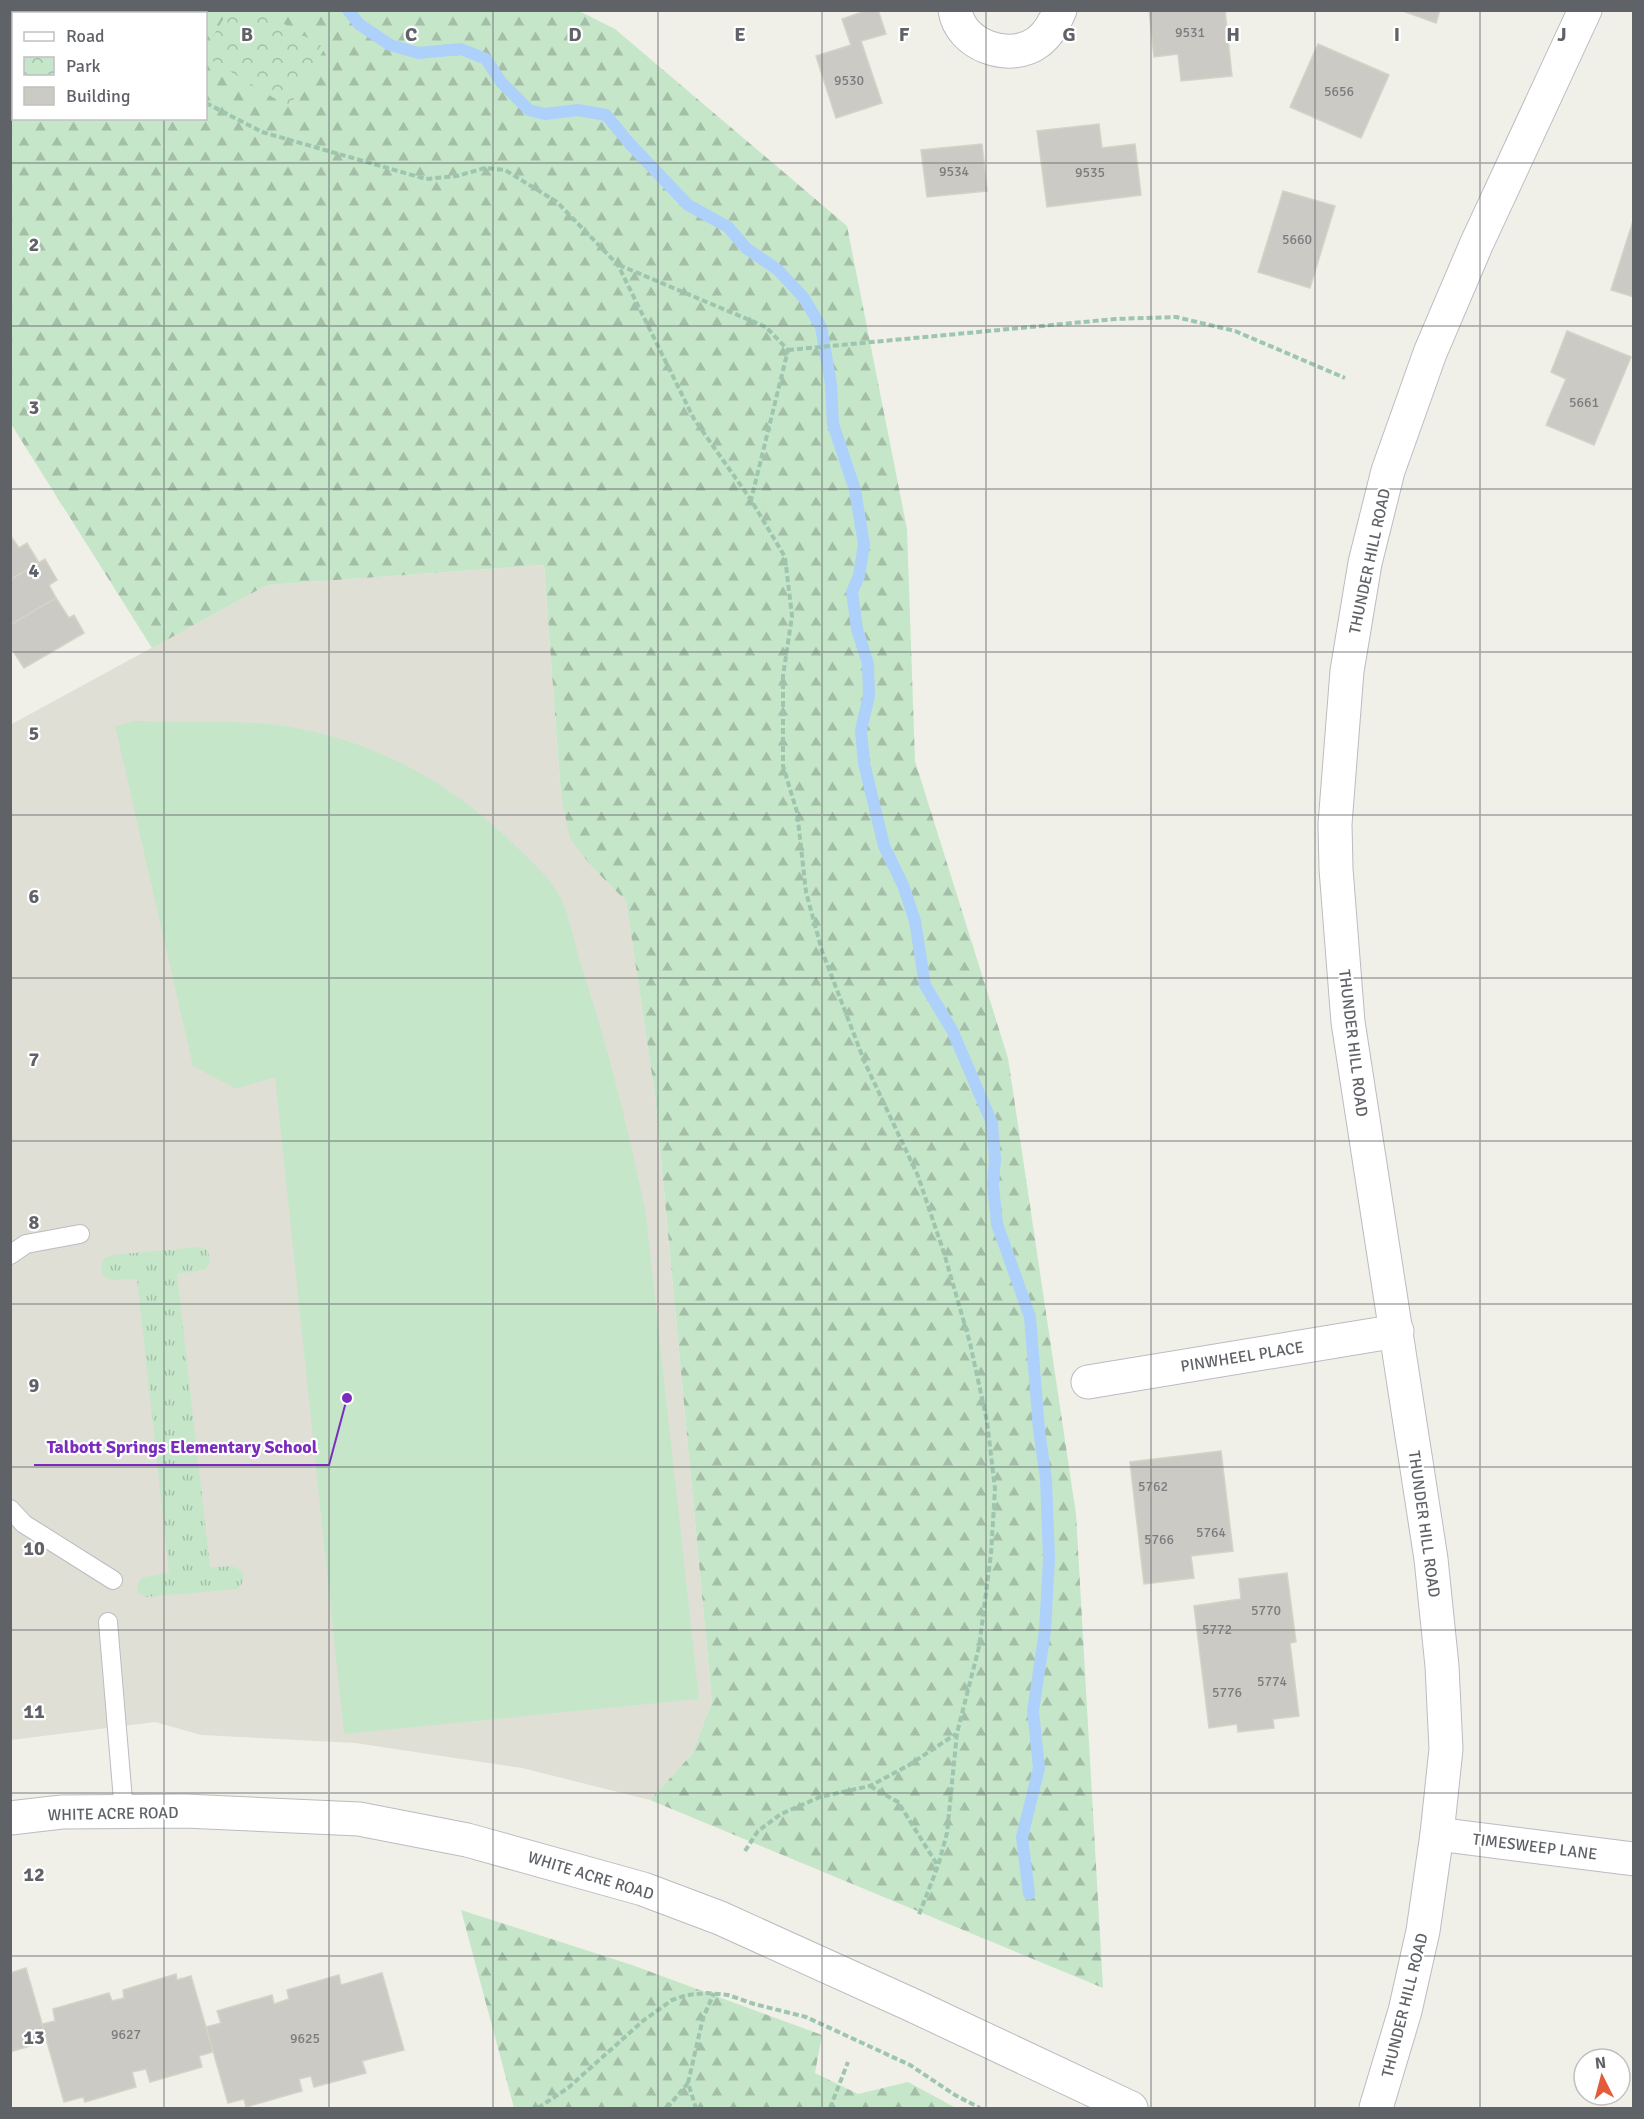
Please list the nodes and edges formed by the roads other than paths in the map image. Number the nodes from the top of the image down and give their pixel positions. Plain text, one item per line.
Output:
1 (955, 10) edge
2 (1060, 10) edge
3 (1585, 10) edge
4 (80, 1234) dead end
5 (10, 1255) edge
6 (1397, 1331) junction
7 (1088, 1382) dead end
8 (10, 1509) edge
9 (113, 1580) dead end
10 (108, 1622) dead end
11 (124, 1812) junction
12 (10, 1818) edge
13 (1437, 1834) junction
14 (1634, 1859) edge
15 (1131, 2109) edge
16 (1376, 2109) edge

1 - 2 street
3 - 6 street, THUNDER HILL ROAD
4 - 5 lane
6 - 7 street, PINWHEEL PLACE
6 - 13 street, THUNDER HILL ROAD
8 - 9 lane
10 - 11 lane
11 - 12 street, WHITE ACRE ROAD
11 - 15 street, WHITE ACRE ROAD
13 - 14 street, TIMESWEEP LANE
13 - 16 street, THUNDER HILL ROAD

